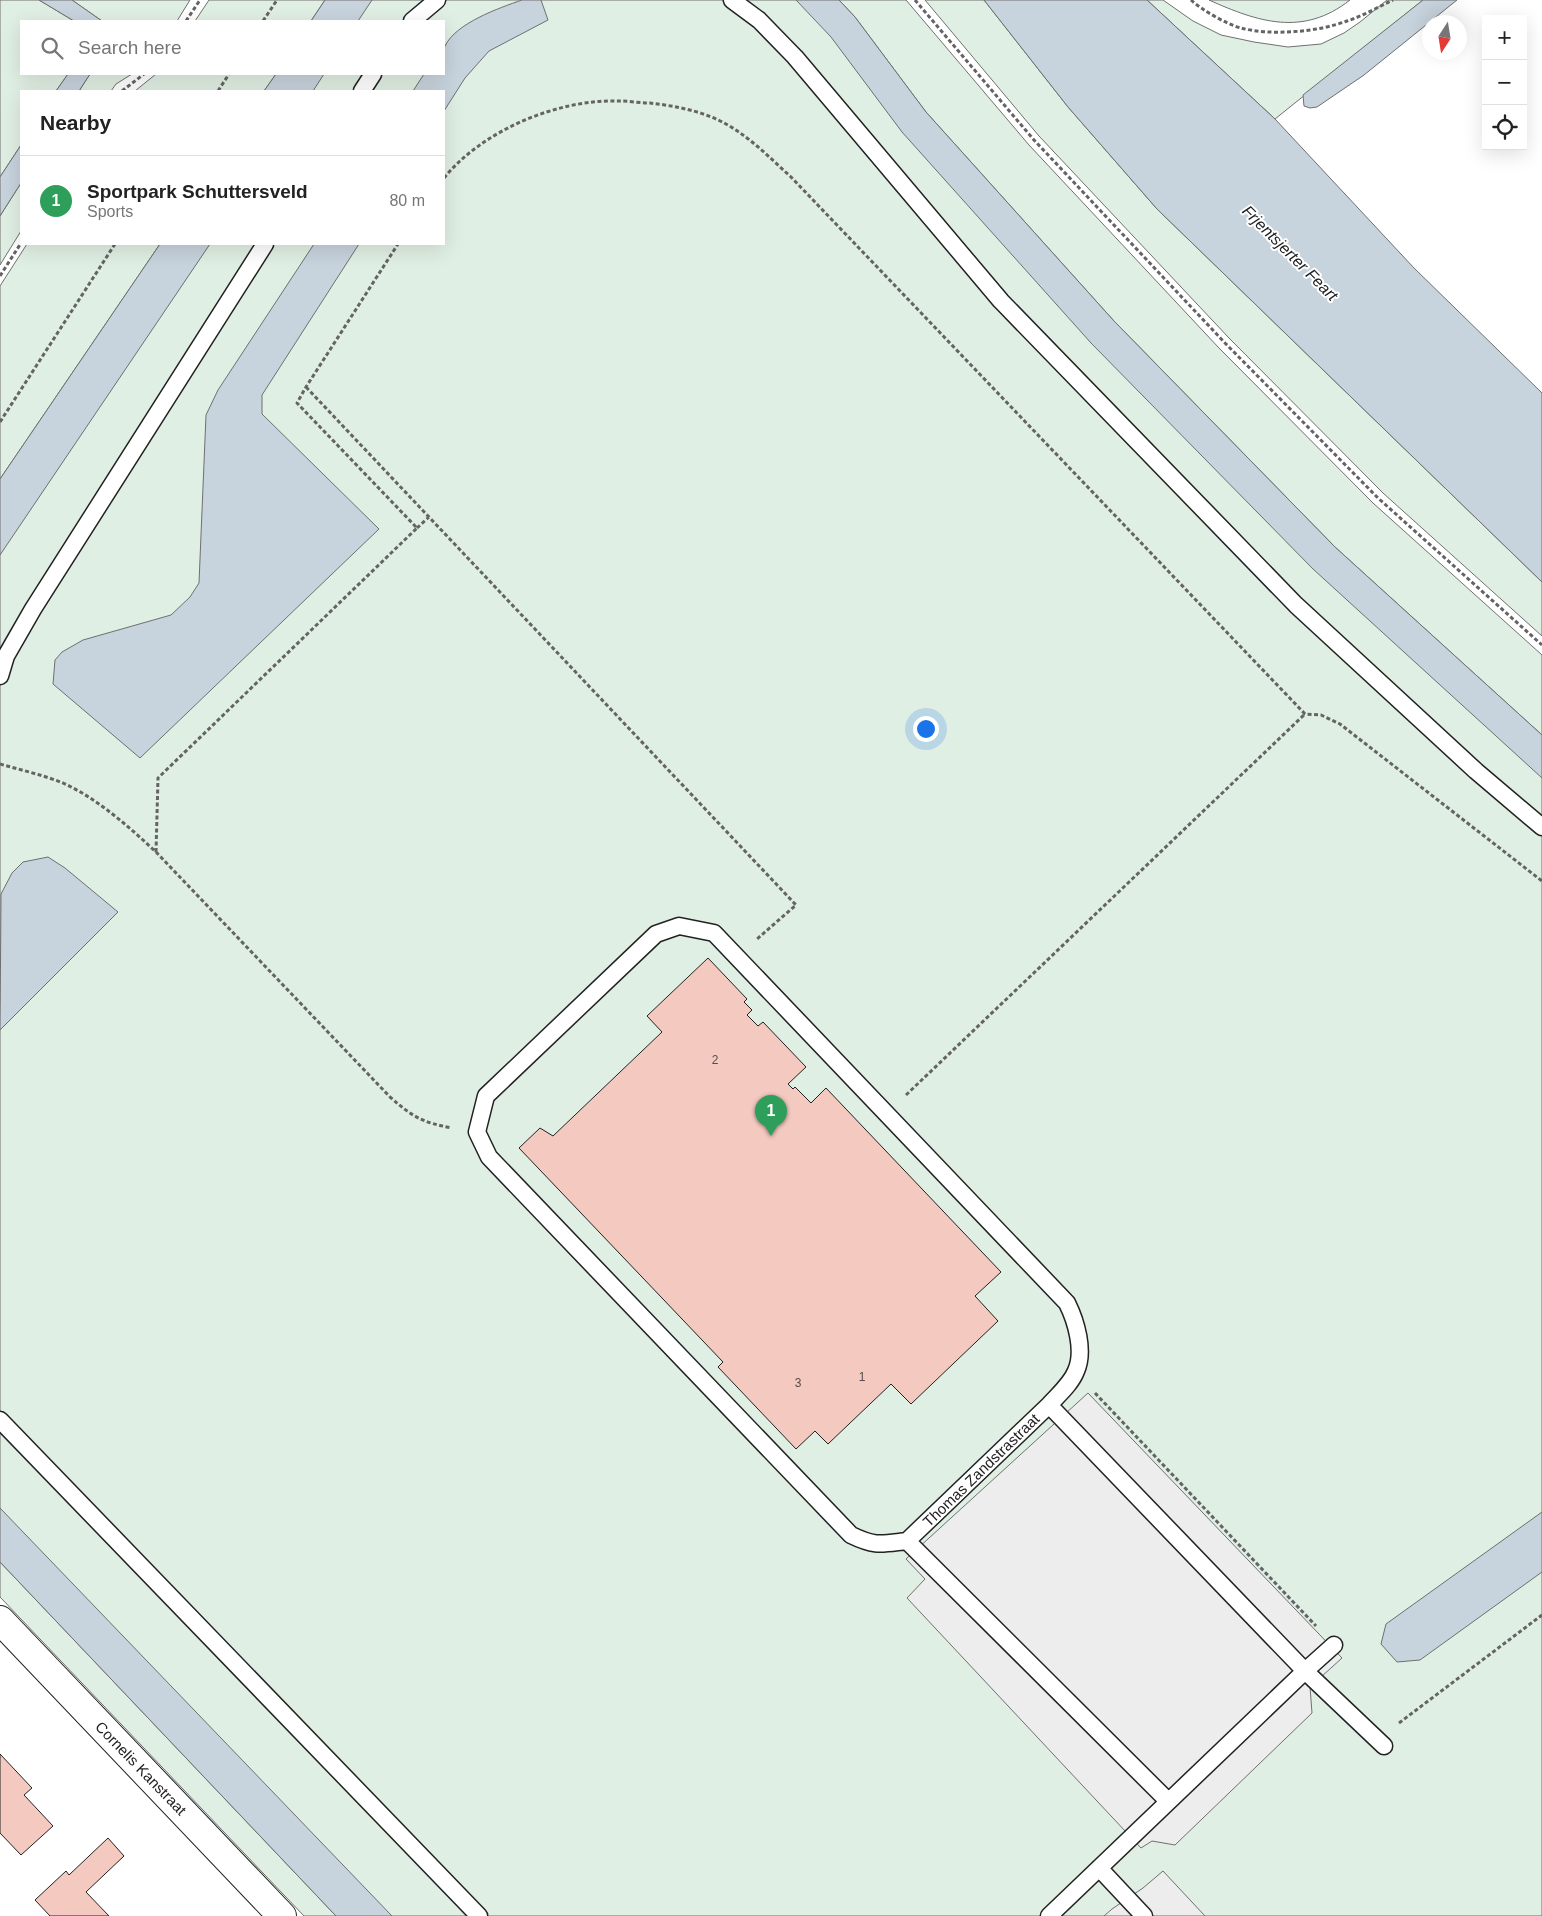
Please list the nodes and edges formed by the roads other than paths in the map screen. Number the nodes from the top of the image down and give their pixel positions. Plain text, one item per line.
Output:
1 (437, 0) edge
2 (732, 0) edge
3 (413, 20) edge
4 (372, 75) edge
5 (363, 90) edge
6 (264, 245) edge
7 (0, 676) edge
8 (1542, 827) edge
9 (1049, 1405) junction
10 (0, 1420) edge
11 (907, 1541) junction
12 (0, 1620) edge
13 (1334, 1645) road end
14 (1305, 1671) junction
15 (1381, 1743) road end
16 (1168, 1801) junction
17 (1099, 1868) junction
18 (1134, 1913) edge
19 (282, 1916) edge
20 (479, 1916) edge
21 (1049, 1916) edge

1 - 3 lane
2 - 8 lane
4 - 5 lane
6 - 7 lane
9 - 11 lane, Thomas Zandstrastraat
9 - 11 lane
9 - 14 lane, Thomas Zandstrastraat
10 - 20 lane
11 - 16 lane
12 - 19 street, Cornelis Kanstraat
13 - 14 lane
14 - 15 lane, Thomas Zandstrastraat
14 - 16 lane
16 - 17 lane
17 - 18 lane
17 - 21 lane

